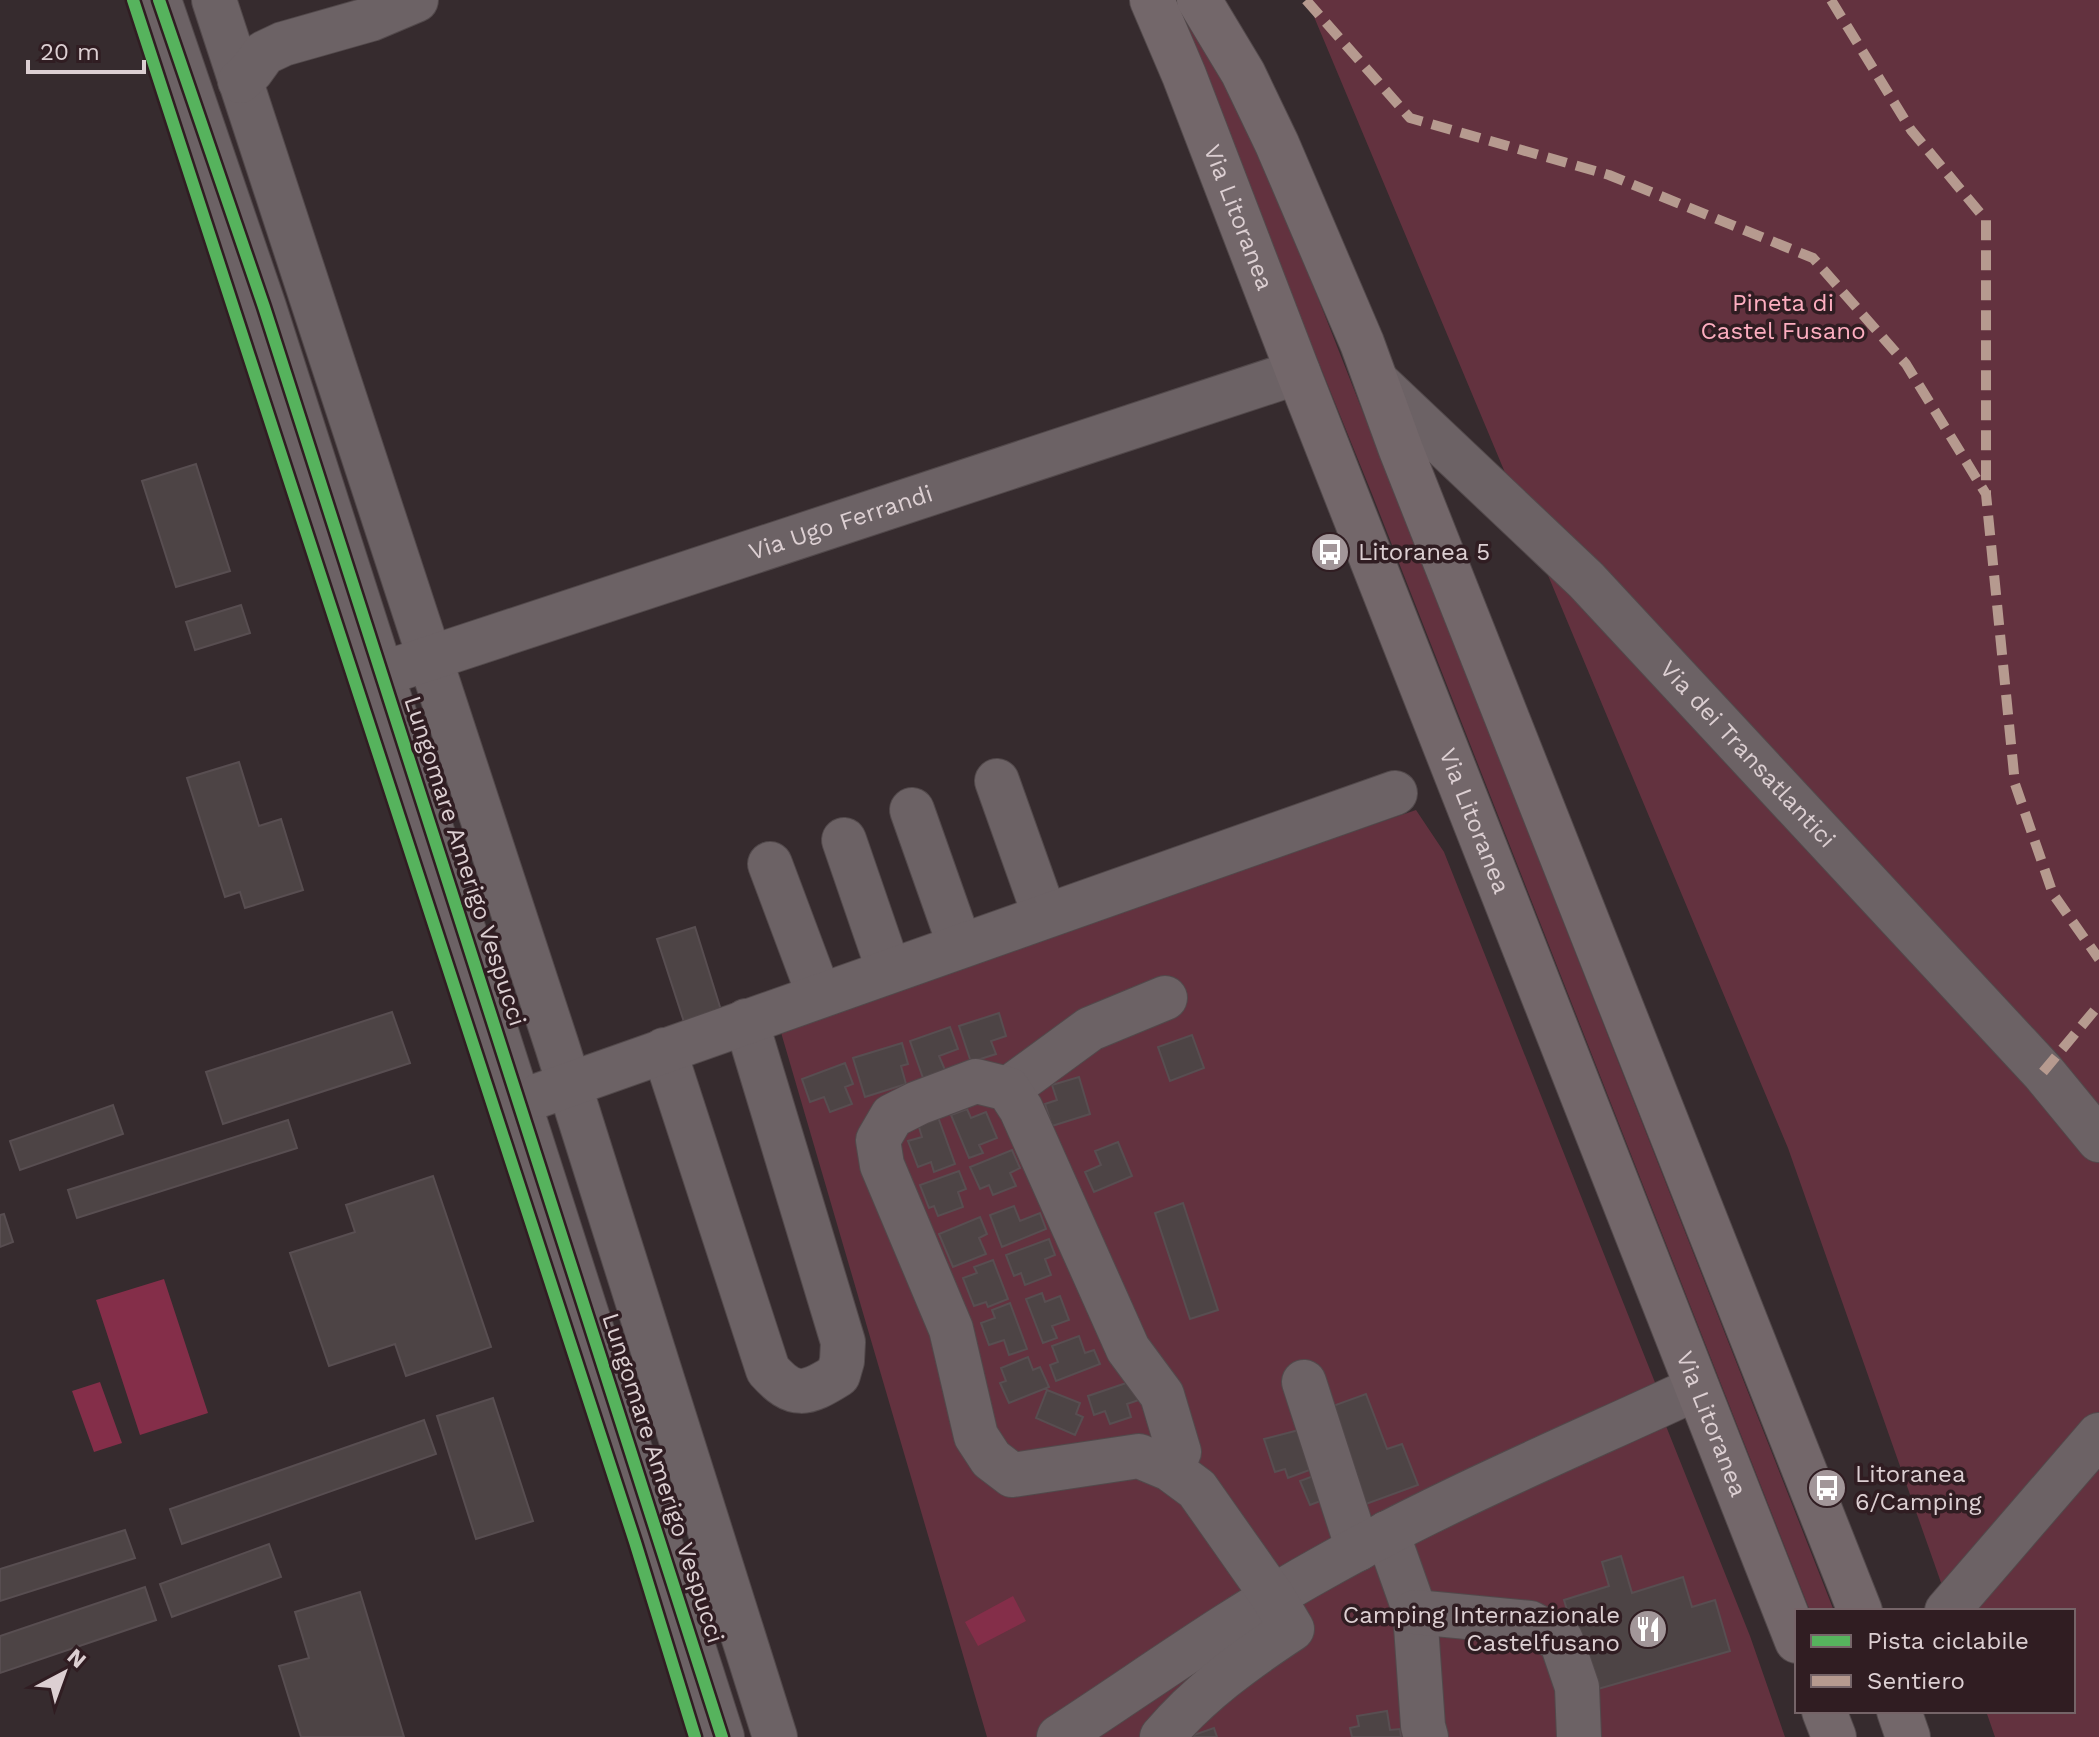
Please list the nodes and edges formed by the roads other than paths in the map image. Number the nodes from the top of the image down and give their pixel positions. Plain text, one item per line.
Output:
1 (159, 0) edge
2 (214, 0) edge
3 (416, 0) edge
4 (1152, 0) edge
5 (1199, 0) edge
6 (237, 71) junction
7 (185, 80) junction
8 (1298, 372) junction
9 (1378, 383) junction
10 (429, 658) junction
11 (382, 674) junction
12 (997, 781) dead end
13 (1395, 793) dead end
14 (912, 810) dead end
15 (844, 840) dead end
16 (770, 864) dead end
17 (1045, 916) junction
18 (960, 946) junction
19 (889, 971) junction
20 (819, 995) junction
21 (1165, 998) dead end
22 (746, 1021) junction
23 (664, 1050) junction
24 (568, 1084) junction
25 (1008, 1089) junction
26 (519, 1103) junction
27 (2099, 1140) edge
28 (1304, 1382) dead end
29 (1697, 1388) junction
30 (2099, 1435) edge
31 (1170, 1469) junction
32 (1373, 1541) junction
33 (1273, 1597) junction
34 (1859, 1609) edge
35 (1949, 1609) edge
36 (1415, 1612) junction
37 (1795, 1636) edge
38 (1825, 1713) edge
39 (1900, 1713) edge
40 (1572, 1735) edge
41 (722, 1737) edge
42 (775, 1737) edge
43 (1059, 1737) edge
44 (1162, 1737) edge
45 (1426, 1737) edge
46 (1834, 1737) edge
47 (1908, 1737) edge

1 - 7 street, Lungomare Amerigo Vespucci
2 - 6 street, Lungomare Amerigo Vespucci
3 - 6 street
4 - 8 main road, Via Litoranea
5 - 9 main road
6 - 7 street
6 - 10 street, Lungomare Amerigo Vespucci
7 - 11 street, Lungomare Amerigo Vespucci
8 - 10 street, Via Ugo Ferrandi
8 - 29 main road, Via Litoranea
9 - 27 street, Via dei Transatlantici
9 - 34 main road
10 - 11 street, Via Ugo Ferrandi
10 - 24 street, Lungomare Amerigo Vespucci
11 - 26 street, Lungomare Amerigo Vespucci
12 - 17 street
13 - 17 street
14 - 18 street
15 - 19 street
16 - 20 street
17 - 18 street
18 - 19 street
19 - 20 street
20 - 22 street
21 - 25 street
22 - 23 street
22 - 23 street
23 - 24 street
24 - 26 street
24 - 42 street, Lungomare Amerigo Vespucci
25 - 31 street
25 - 31 street
26 - 41 street, Lungomare Amerigo Vespucci
28 - 32 street
29 - 32 street
29 - 37 main road, Via Litoranea
30 - 35 street
31 - 33 street
32 - 33 street
32 - 36 street
33 - 43 street
33 - 44 street
36 - 40 street
36 - 45 street
38 - 46 main road
39 - 47 main road

